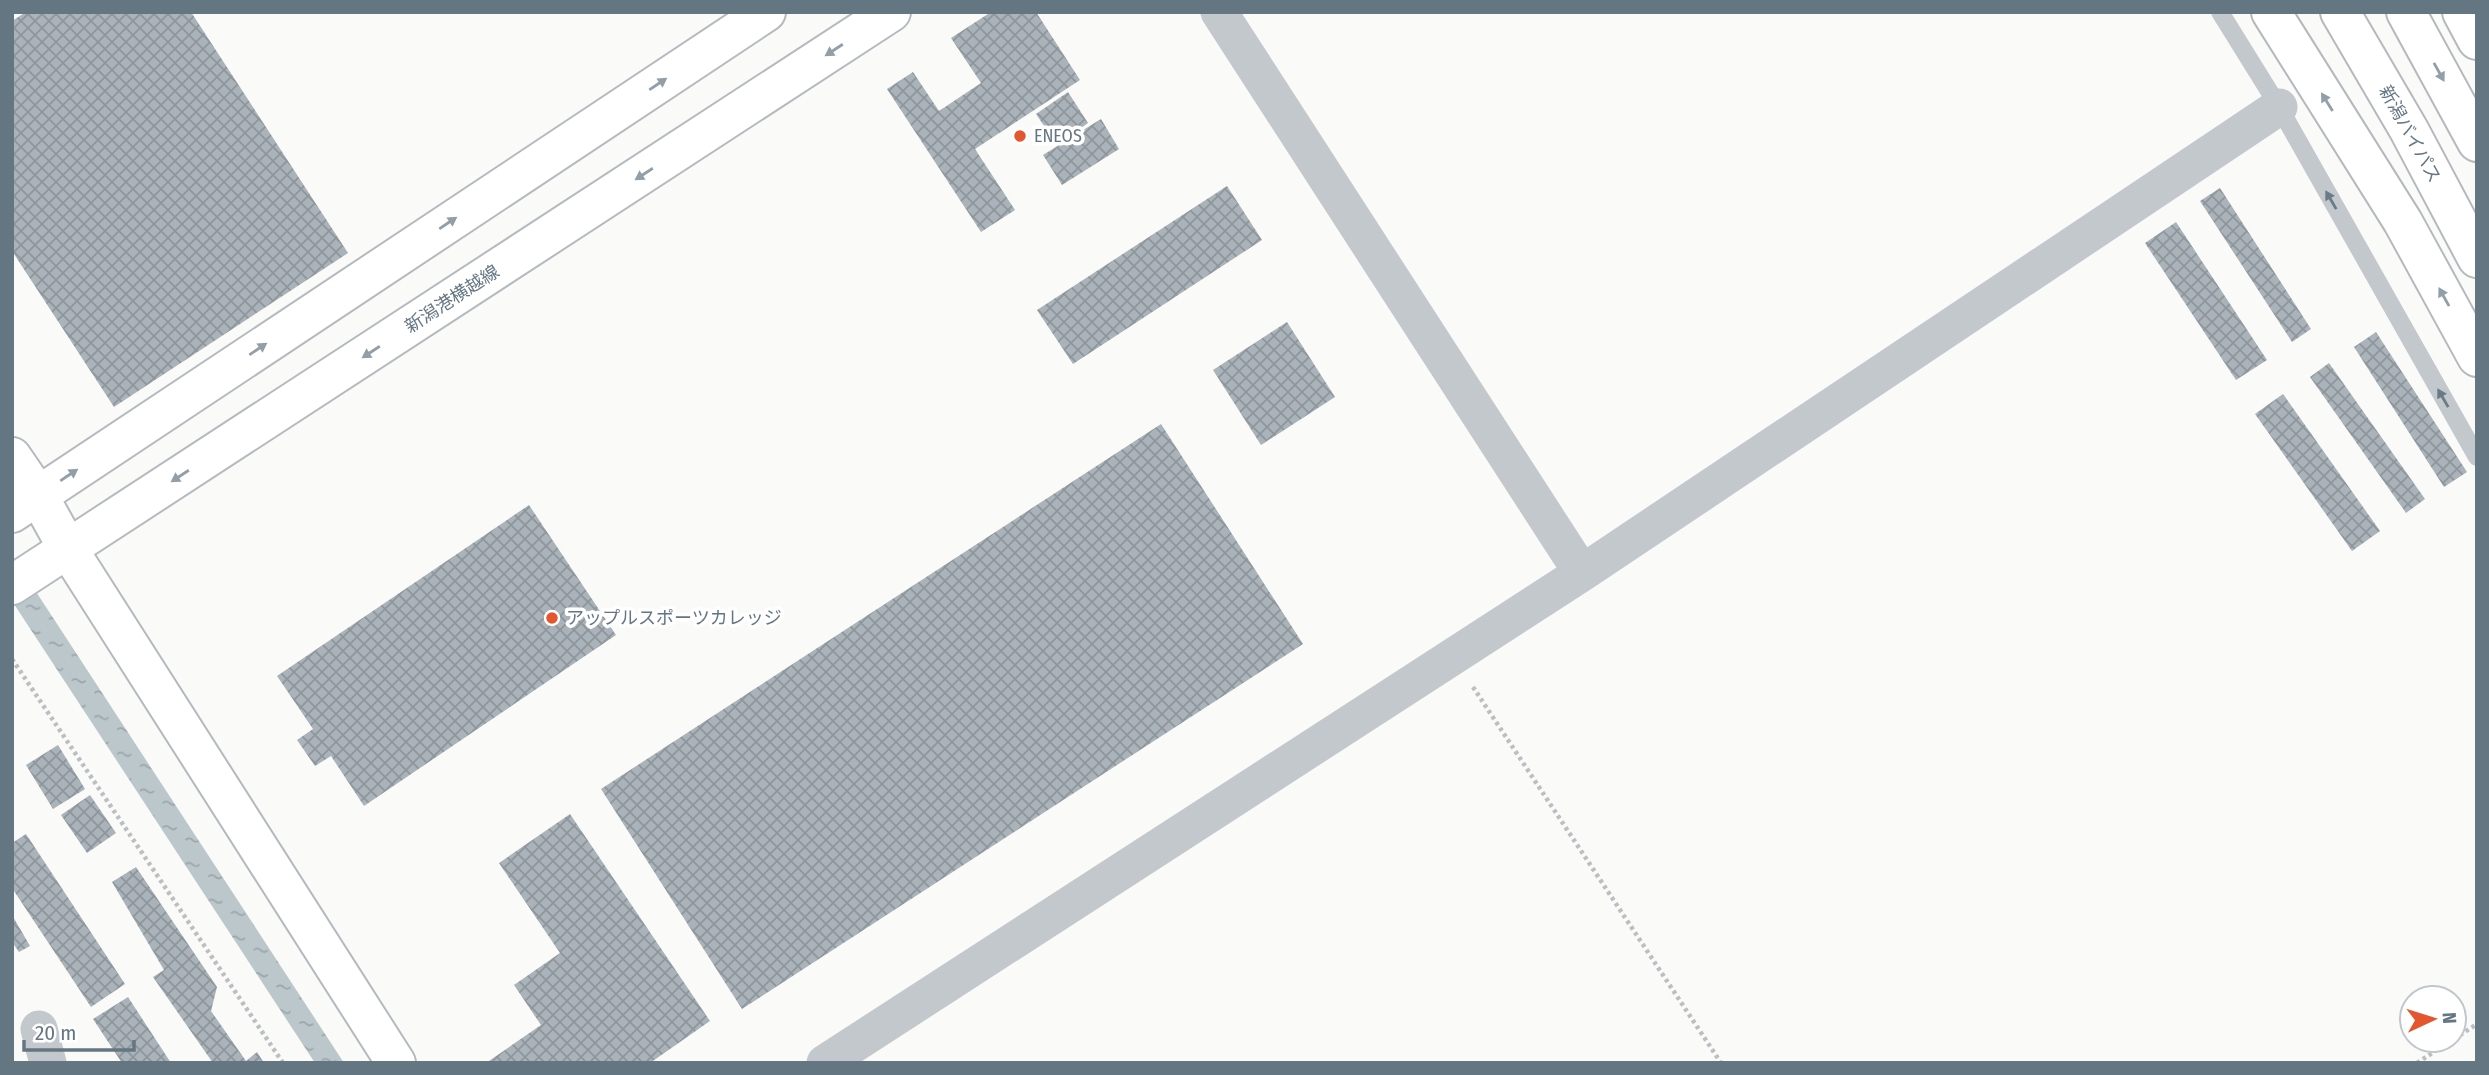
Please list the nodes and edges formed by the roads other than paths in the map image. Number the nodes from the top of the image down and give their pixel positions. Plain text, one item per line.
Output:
1 (766, 12) edge
2 (891, 12) edge
3 (1219, 12) edge
4 (2220, 12) edge
5 (2271, 12) edge
6 (2340, 12) edge
7 (2406, 12) edge
8 (2462, 12) edge
9 (2477, 40) edge
10 (2286, 102) junction
11 (2477, 142) edge
12 (2477, 258) edge
13 (2477, 357) edge
14 (12, 457) edge
15 (2477, 457) edge
16 (25, 504) edge
17 (68, 550) junction
18 (1582, 573) junction
19 (12, 585) edge
20 (396, 1063) edge
21 (825, 1063) edge

16 -> 1 main road
2 -> 17 main road, 新潟港横越線
3 - 18 street
4 - 10 lane
13 -> 5 main road
6 - 12 main road, 新潟バイパス
7 -> 11 main road
8 - 9 main road
15 -> 10 lane
10 - 18 street
14 - 16 main road
16 - 17 main road
17 - 19 main road, 新潟港横越線
17 - 20 main road
18 - 21 street

